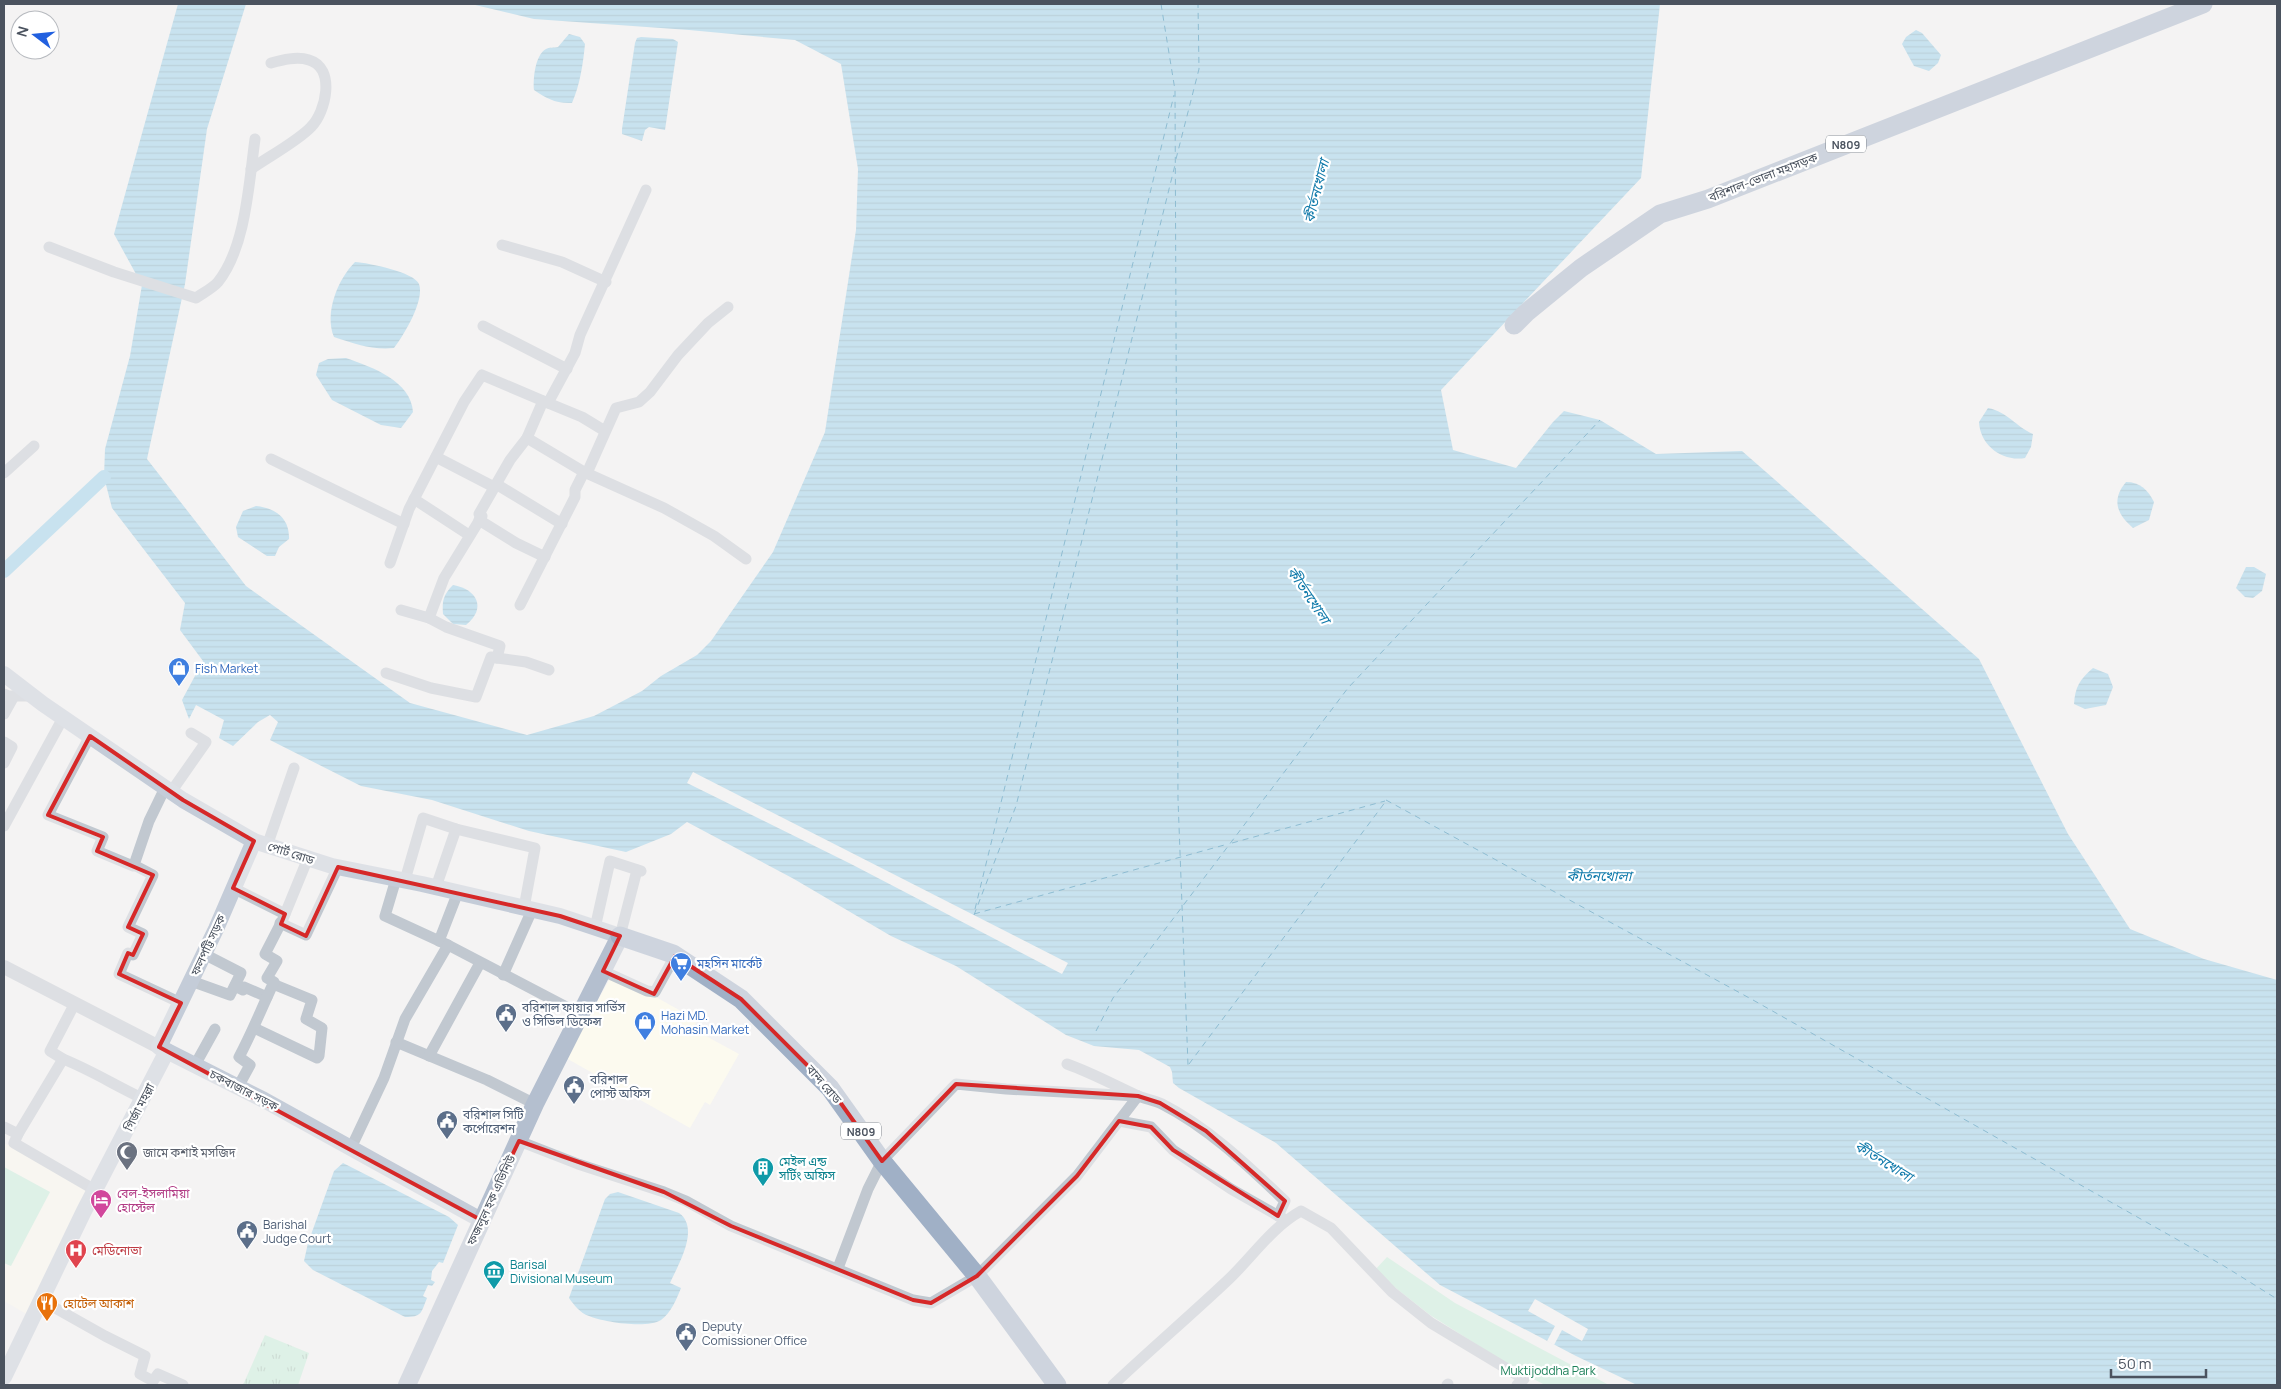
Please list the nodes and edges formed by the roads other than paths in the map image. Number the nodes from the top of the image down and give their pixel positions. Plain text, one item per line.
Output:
1 (2203, 4) edge
2 (270, 63) dead end
3 (255, 140) dead end
4 (251, 169) junction
5 (646, 190) dead end
6 (502, 245) dead end
7 (49, 247) dead end
8 (606, 282) junction
9 (728, 307) dead end
10 (1514, 325) dead end
11 (483, 326) dead end
12 (567, 369) junction
13 (546, 402) junction
14 (605, 431) junction
15 (526, 438) junction
16 (34, 446) dead end
17 (436, 457) junction
18 (271, 459) dead end
19 (586, 472) junction
20 (4, 473) edge
21 (495, 485) junction
22 (414, 499) junction
23 (479, 520) junction
24 (404, 524) junction
25 (562, 524) junction
26 (469, 535) junction
27 (545, 557) junction
28 (746, 559) dead end
29 (390, 563) dead end
30 (520, 605) dead end
31 (401, 610) dead end
32 (429, 618) junction
33 (497, 658) junction
34 (548, 670) dead end
35 (386, 673) dead end
36 (4, 674) edge
37 (9, 695) edge
38 (32, 696) junction
39 (4, 714) edge
40 (63, 718) junction
41 (191, 733) dead end
42 (90, 736) junction
43 (4, 742) edge
44 (4, 763) edge
45 (294, 768) dead end
46 (168, 790) junction
47 (4, 826) edge
48 (456, 829) junction
49 (261, 843) junction
50 (308, 858) junction
51 (134, 865) junction
52 (338, 867) junction
53 (401, 880) junction
54 (436, 887) junction
55 (233, 888) junction
56 (458, 892) junction
57 (528, 909) junction
58 (282, 918) junction
59 (595, 928) junction
60 (620, 936) junction
61 (444, 943) junction
62 (204, 954) junction
63 (675, 956) junction
64 (480, 962) junction
65 (4, 967) edge
66 (603, 971) junction
67 (503, 975) junction
68 (191, 981) junction
69 (273, 984) junction
70 (235, 986) junction
71 (267, 997) junction
72 (181, 1003) junction
73 (75, 1004) junction
74 (580, 1014) junction
75 (254, 1028) junction
76 (215, 1029) dead end
77 (396, 1042) junction
78 (163, 1049) junction
79 (429, 1056) junction
80 (63, 1058) junction
81 (1067, 1064) dead end
82 (195, 1066) junction
83 (238, 1087) junction
84 (1138, 1096) junction
85 (144, 1099) junction
86 (535, 1104) junction
87 (1119, 1121) junction
88 (4, 1127) edge
89 (18, 1134) junction
90 (519, 1141) junction
91 (351, 1148) junction
92 (882, 1161) junction
93 (95, 1190) junction
94 (1282, 1218) junction
95 (481, 1220) junction
96 (838, 1268) junction
97 (977, 1276) junction
98 (41, 1300) junction
99 (4, 1377) edge
100 (1058, 1384) edge
101 (183, 1385) edge
102 (407, 1385) edge
103 (1113, 1385) edge
104 (1517, 1385) edge

1 - 10 highway, বরিশাল-ভোলা মহাসড়ক / N809
2 - 4 street
3 - 4 street
4 - 7 street
5 - 8 street
6 - 8 street
8 - 12 street
9 - 14 street
11 - 12 street
12 - 13 street
13 - 14 street
13 - 15 street
13 - 17 street
14 - 19 street
15 - 19 street
15 - 21 street
16 - 20 street
17 - 21 street
17 - 22 street
18 - 24 street
19 - 25 street
19 - 28 street
21 - 23 street
21 - 25 street
22 - 24 street
22 - 26 street
23 - 26 street
23 - 27 street
24 - 29 street
25 - 27 street
26 - 32 street
27 - 30 street
31 - 32 street
32 - 33 street
33 - 34 street
33 - 35 street
36 - 38 main road, পোর্ট রোড
37 - 38 street
37 - 39 street
38 - 40 main road, পোর্ট রোড
40 - 42 main road, পোর্ট রোড
40 - 47 street
41 - 46 street
42 - 46 main road, পোর্ট রোড
42 - 51 street
43 - 44 street
45 - 49 street
46 - 49 main road, পোর্ট রোড
46 - 51 street
48 - 53 street
48 - 54 street
48 - 57 street
49 - 50 main road, পোর্ট রোড
49 - 55 main road, ফলপট্টি সড়ক
50 - 52 main road, পোর্ট রোড
50 - 58 street
51 - 72 street
52 - 53 main road, পোর্ট রোড
52 - 58 street
53 - 54 main road, পোর্ট রোড
53 - 61 street
54 - 56 main road, পোর্ট রোড
55 - 58 street
55 - 62 main road, ফলপট্টি সড়ক
56 - 57 main road, পোর্ট রোড
56 - 61 street
57 - 59 main road, পোর্ট রোড
57 - 67 street
58 - 69 street
59 - 60 main road, পোর্ট রোড
59 - 60 street
60 - 63 highway, বান্দ রোড / N809
60 - 66 main road, ফজলুল হক এভিনিউ
61 - 64 street
61 - 77 street
62 - 68 main road, ফলপট্টি সড়ক
62 - 70 street
63 - 66 street
63 - 92 highway, বান্দ রোড / N809
64 - 67 street
64 - 79 street
65 - 73 street, চকবাজার সড়ক
66 - 74 main road, ফজলুল হক এভিনিউ
67 - 74 street
68 - 70 street
68 - 72 main road, ফলপট্টি সড়ক
69 - 71 street
69 - 75 street
70 - 71 street
71 - 75 street
72 - 78 main road, ফলপট্টি সড়ক
73 - 78 street, চকবাজার সড়ক
73 - 80 street
74 - 86 main road, ফজলুল হক এভিনিউ
75 - 83 street
76 - 82 street
77 - 79 street
77 - 91 street
78 - 82 main road, চকবাজার সড়ক
78 - 85 main road, গির্জা মহল্লা
79 - 86 street
80 - 85 street
80 - 89 street
81 - 84 street
82 - 83 main road, চকবাজার সড়ক
83 - 91 main road, চকবাজার সড়ক
84 - 87 street
84 - 92 street
84 - 94 street
85 - 93 main road, গির্জা মহল্লা
86 - 90 main road, ফজলুল হক এভিনিউ
87 - 94 street
87 - 97 street
88 - 89 street
89 - 93 street
90 - 95 main road, ফজলুল হক এভিনিউ
90 - 96 street
91 - 95 main road, চকবাজার সড়ক
92 - 96 street
92 - 97 highway, বান্দ রোড / N809
93 - 98 main road, গির্জা মহল্লা
94 - 103 street
94 - 104 street
95 - 102 main road, ফজলুল হক এভিনিউ
96 - 97 street
97 - 100 highway, বান্দ রোড / N809
98 - 99 main road, গির্জা মহল্লা
98 - 101 street

